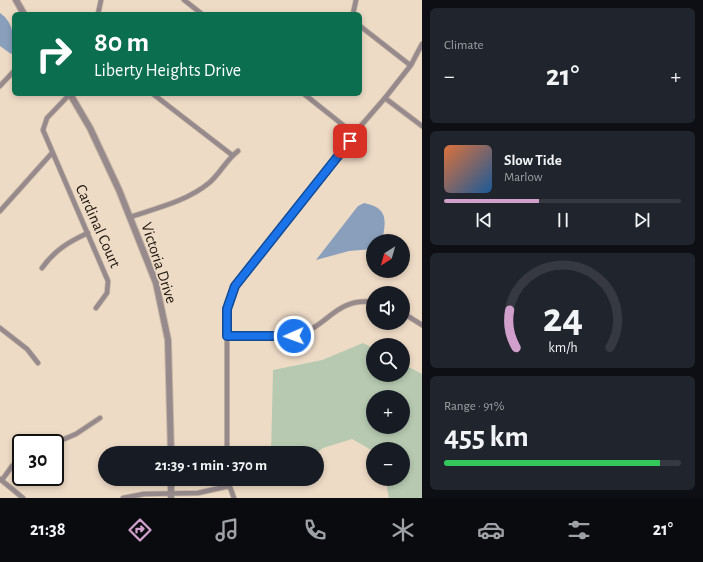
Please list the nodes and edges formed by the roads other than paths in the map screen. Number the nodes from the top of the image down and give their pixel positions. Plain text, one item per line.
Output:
1 (16, 0) edge
2 (101, 0) edge
3 (184, 0) edge
4 (356, 0) edge
5 (23, 12) edge
6 (98, 12) edge
7 (199, 12) edge
8 (353, 12) edge
9 (362, 28) edge
10 (422, 44) edge
11 (410, 66) junction
12 (12, 73) edge
13 (0, 86) edge
14 (68, 96) edge
15 (71, 96) edge
16 (156, 96) edge
17 (307, 96) edge
18 (385, 98) junction
19 (422, 126) edge
20 (352, 136) junction
21 (238, 151) dead end
22 (52, 153) junction
23 (232, 155) junction
24 (0, 211) edge
25 (130, 217) junction
26 (88, 233) junction
27 (42, 268) dead end
28 (366, 302) edge
29 (96, 308) dead end
30 (410, 317) edge
31 (422, 325) edge
32 (1, 331) edge
33 (227, 336) junction
34 (38, 363) dead end
35 (100, 418) dead end
36 (64, 439) edge
37 (171, 446) edge
38 (227, 446) edge
39 (12, 466) edge
40 (1, 480) edge
41 (228, 486) joint
42 (171, 496) edge
43 (23, 498) edge
44 (123, 498) edge
45 (234, 498) edge

1 - 5 street
2 - 6 street
3 - 7 street
4 - 8 street
9 - 11 street
10 - 11 street
11 - 18 street
12 - 13 street
14 - 22 street, Cardinal Court
15 - 25 street, Victoria Drive
16 - 23 street
17 - 20 street
18 - 19 street
18 - 20 street
20 - 33 street
21 - 23 street
22 - 24 street
22 - 26 street, Cardinal Court
23 - 25 street
25 - 37 street, Victoria Drive
26 - 27 street
26 - 29 street, Cardinal Court
28 - 33 street
30 - 31 street
32 - 34 street
33 - 38 street
35 - 36 street
39 - 40 street
40 - 43 street
41 - 42 street
41 - 45 street
42 - 44 street

